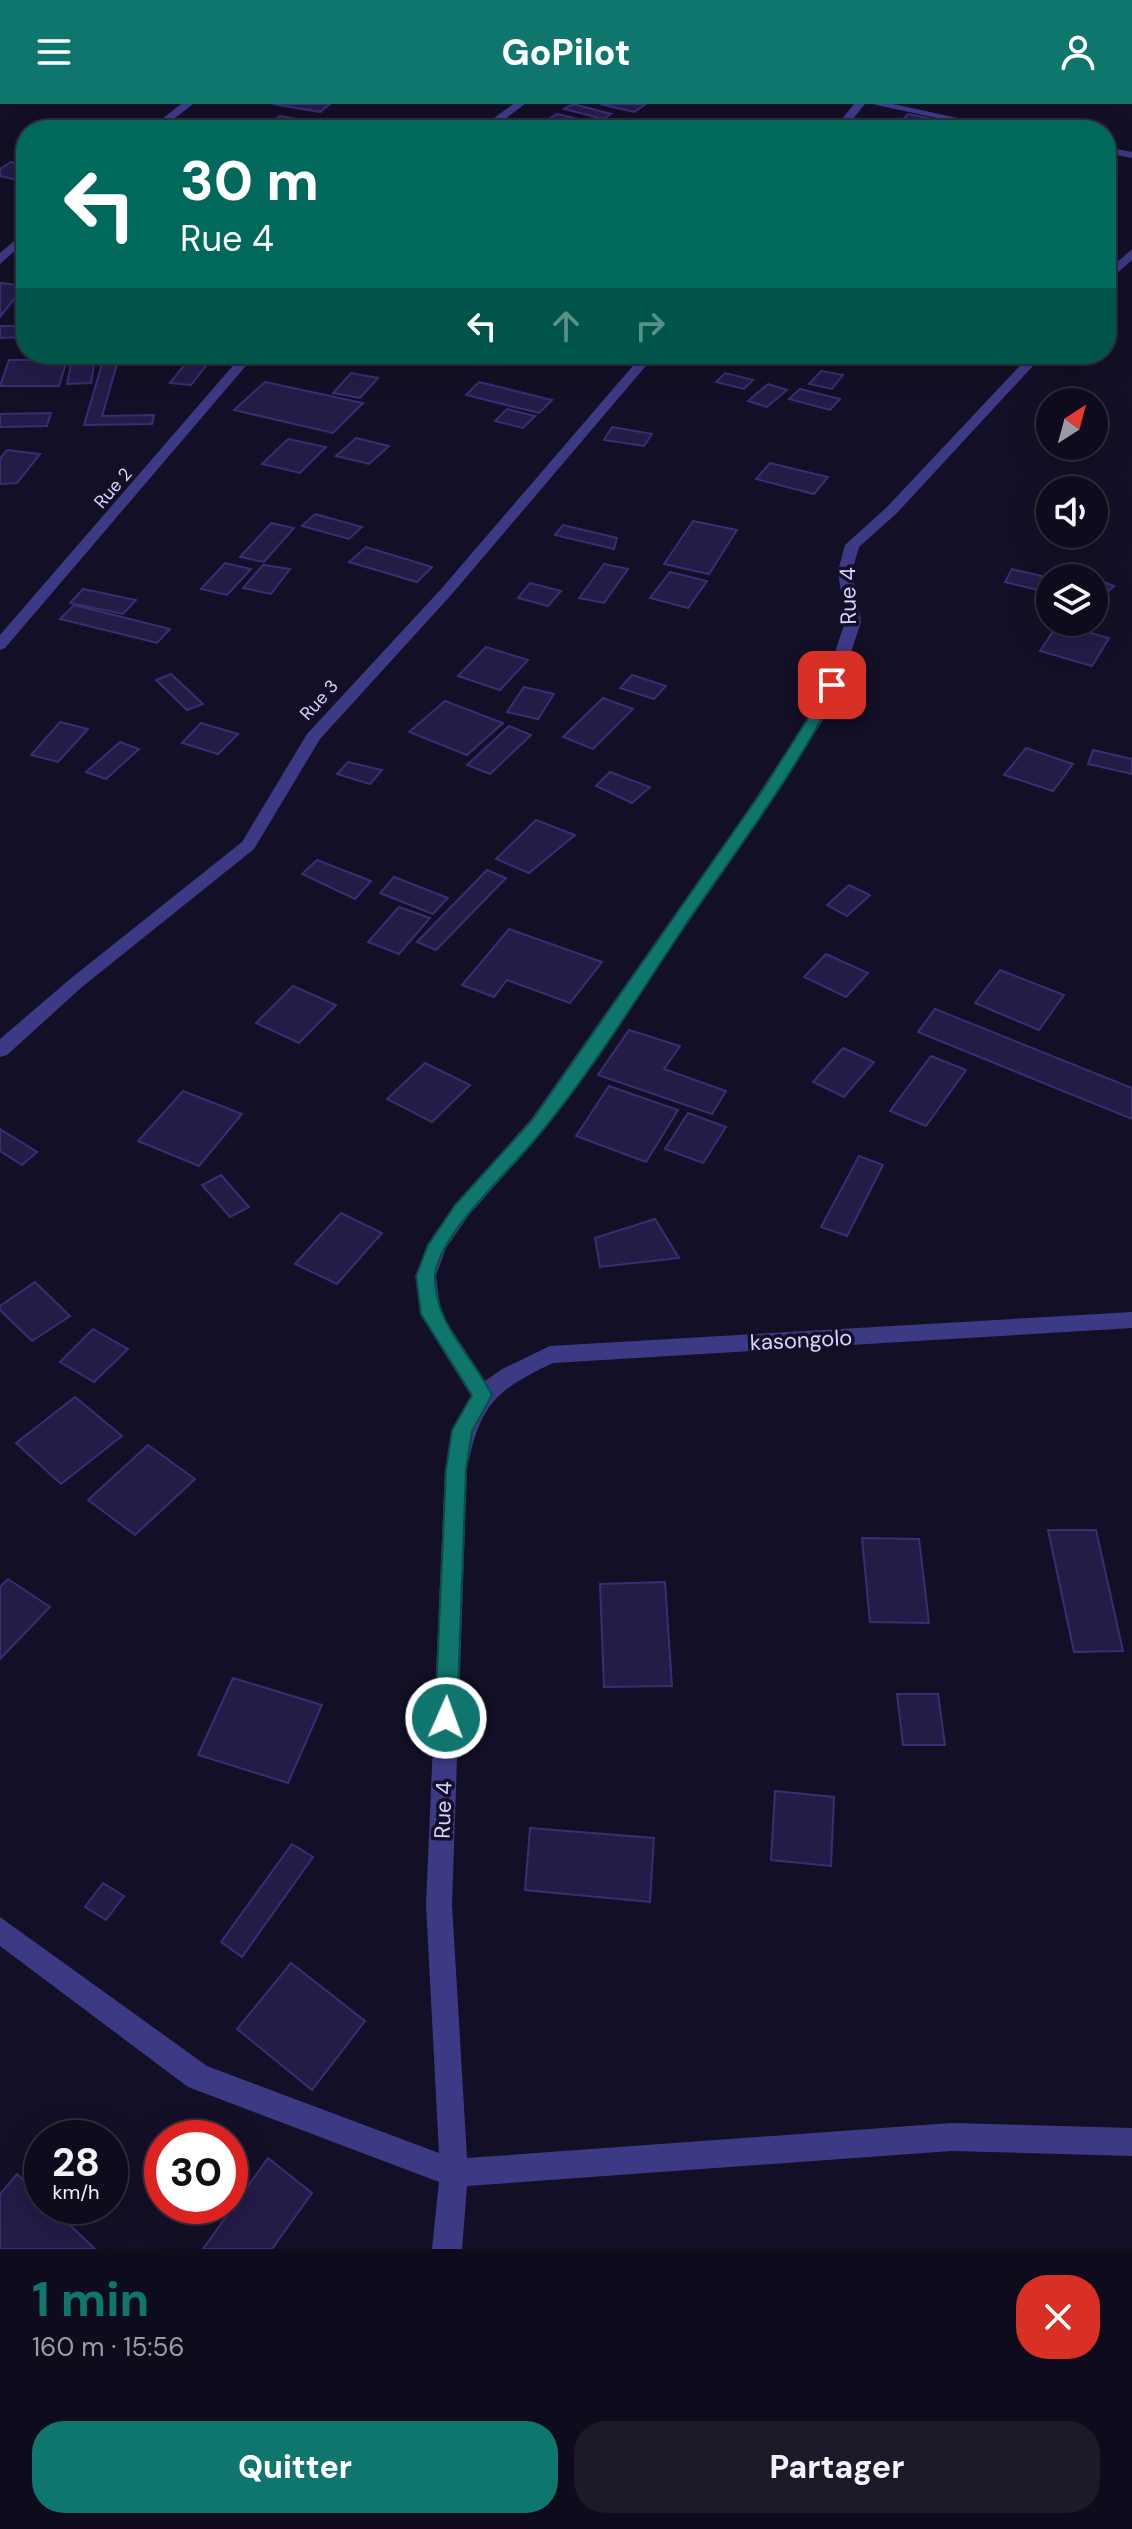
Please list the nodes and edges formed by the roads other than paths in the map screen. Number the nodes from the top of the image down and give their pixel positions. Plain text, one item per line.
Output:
1 (188, 104) edge
2 (520, 104) edge
3 (860, 104) edge
4 (877, 104) edge
5 (166, 120) edge
6 (497, 120) edge
7 (846, 120) edge
8 (958, 120) edge
9 (16, 245) edge
10 (1132, 253) edge
11 (0, 260) edge
12 (1116, 269) edge
13 (241, 364) edge
14 (641, 364) edge
15 (1029, 364) edge
16 (0, 645) edge
17 (0, 1050) edge
18 (1132, 1320) edge
19 (482, 1395) junction
20 (0, 1930) edge
21 (1132, 2142) edge
22 (454, 2173) junction
23 (447, 2249) edge

1 - 5 street
2 - 6 street
3 - 7 street
4 - 8 street
9 - 11 street
10 - 12 street
13 - 16 street, Rue 2
14 - 17 street, Rue 3
15 - 19 street, Rue 4
18 - 19 street, kasongolo
19 - 22 street, Rue 4
20 - 22 street
21 - 22 street
22 - 23 street, Rue 4

